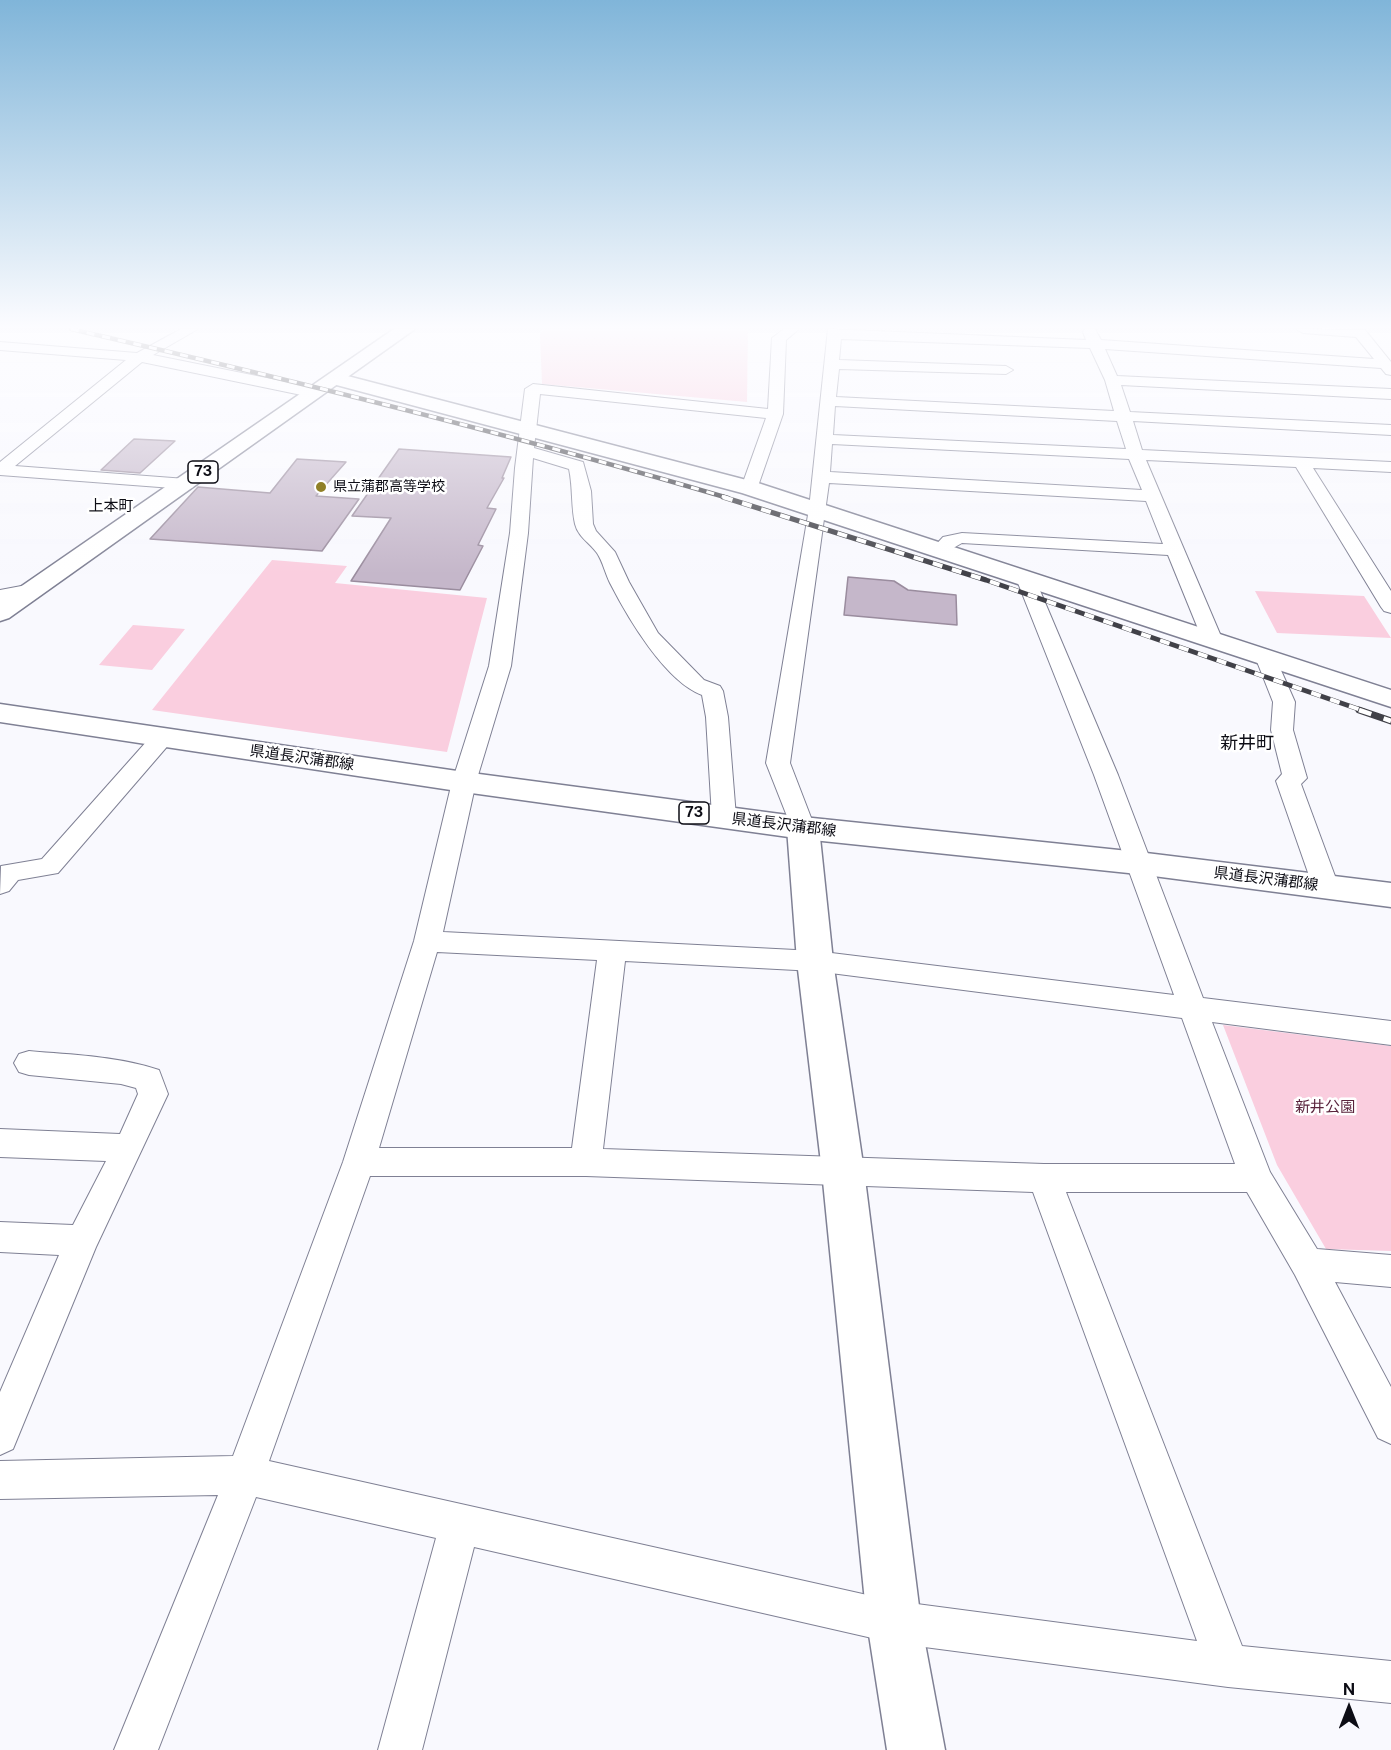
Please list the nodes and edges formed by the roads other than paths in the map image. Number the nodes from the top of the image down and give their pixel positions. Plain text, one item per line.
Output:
1 (73, 411) edge
2 (291, 411) edge
3 (461, 411) edge
4 (531, 411) edge
5 (743, 411) edge
6 (775, 411) edge
7 (827, 411) edge
8 (1070, 411) edge
9 (1121, 411) edge
10 (775, 414) junction
11 (1122, 416) junction
12 (529, 428) junction
13 (1391, 430) edge
14 (825, 439) junction
15 (525, 451) junction
16 (1136, 456) junction
17 (1300, 461) junction
18 (1391, 467) edge
19 (0, 470) edge
20 (821, 477) junction
21 (186, 484) junction
22 (750, 488) junction
23 (1153, 496) junction
24 (818, 509) junction
25 (941, 549) junction
26 (1175, 550) junction
27 (1026, 578) junction
28 (32, 590) junction
29 (0, 596) edge
30 (1389, 602) edge
31 (0, 613) edge
32 (1212, 641) junction
33 (1266, 659) junction
34 (1391, 699) edge
35 (0, 713) edge
36 (163, 737) junction
37 (464, 782) junction
38 (724, 817) junction
39 (803, 828) junction
40 (1138, 863) junction
41 (0, 885) edge
42 (1326, 886) junction
43 (1391, 895) edge
44 (427, 940) junction
45 (612, 952) junction
46 (815, 961) junction
47 (1195, 1010) junction
48 (1391, 1033) edge
49 (29, 1064) dead end
50 (0, 1143) edge
51 (129, 1148) junction
52 (358, 1162) junction
53 (586, 1162) junction
54 (843, 1171) junction
55 (1044, 1178) junction
56 (1256, 1178) junction
57 (0, 1237) edge
58 (82, 1241) junction
59 (1307, 1264) junction
60 (1391, 1271) edge
61 (1391, 1425) edge
62 (0, 1436) edge
63 (244, 1474) junction
64 (0, 1480) edge
65 (460, 1523) junction
66 (894, 1622) junction
67 (1228, 1666) junction
68 (1391, 1682) edge
69 (136, 1750) edge
70 (400, 1750) edge
71 (916, 1750) edge

1 - 19 street
2 - 21 main road, 73
3 - 12 main road
4 - 12 street
5 - 10 street
6 - 10 street
7 - 14 street
8 - 11 street
9 - 11 street
10 - 22 street
11 - 13 street
11 - 16 street
12 - 15 street
12 - 22 main road
14 - 16 street
14 - 20 street
15 - 37 street
15 - 38 street
16 - 17 street
16 - 23 street
17 - 18 street
17 - 30 street
19 - 21 street
20 - 23 street
20 - 24 street
21 - 28 main road, 73
22 - 24 main road
23 - 26 street
24 - 25 main road
24 - 39 street
25 - 26 street
25 - 27 main road
26 - 32 street
27 - 32 main road
27 - 40 street
28 - 29 street
28 - 31 main road, 73
32 - 33 main road
33 - 34 main road
33 - 42 street
35 - 36 main road, 県道長沢蒲郡線 / 73
36 - 37 main road, 県道長沢蒲郡線 / 73
36 - 41 street
37 - 38 main road, 県道長沢蒲郡線 / 73
37 - 44 street
38 - 39 main road, 県道長沢蒲郡線 / 73
39 - 40 main road, 県道長沢蒲郡線 / 73
39 - 46 main road
40 - 42 main road, 県道長沢蒲郡線 / 73
40 - 47 street
42 - 43 main road, 県道長沢蒲郡線 / 73
44 - 45 street
44 - 52 street
45 - 46 street
45 - 53 street
46 - 47 street
46 - 54 main road
47 - 48 street
47 - 56 street
49 - 51 street
50 - 51 street
51 - 58 street
52 - 53 street
52 - 63 street
53 - 54 street
54 - 55 street
54 - 66 main road
55 - 56 street
55 - 67 street
56 - 59 street
57 - 58 street
58 - 62 street
59 - 60 street
59 - 61 street
63 - 64 street
63 - 65 street
63 - 69 street
65 - 66 street
65 - 70 street
66 - 67 street
66 - 71 main road
67 - 68 street

